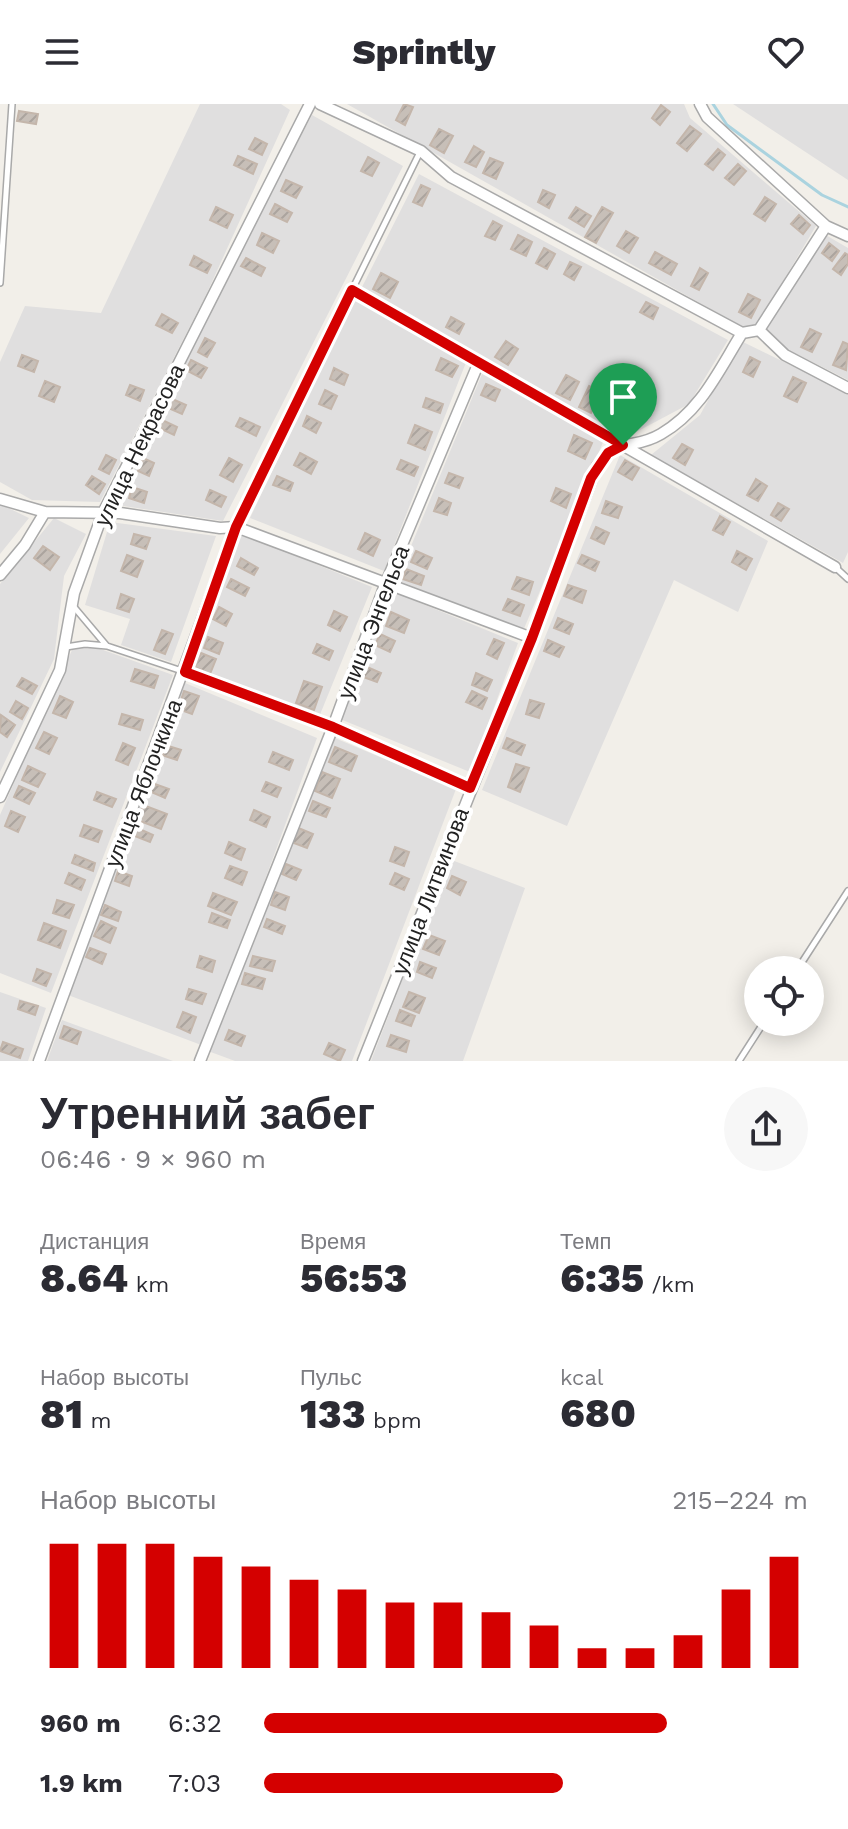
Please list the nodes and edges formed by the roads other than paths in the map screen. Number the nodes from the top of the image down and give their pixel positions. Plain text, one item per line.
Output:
1 (12, 104) edge
2 (310, 104) edge
3 (320, 104) edge
4 (700, 104) edge
5 (421, 151) junction
6 (826, 226) junction
7 (848, 236) edge
8 (0, 283) edge
9 (352, 290) junction
10 (759, 330) junction
11 (742, 333) junction
12 (479, 362) junction
13 (848, 388) edge
14 (623, 445) junction
15 (0, 499) edge
16 (45, 512) junction
17 (103, 513) junction
18 (236, 527) junction
19 (835, 567) joint
20 (0, 575) edge
21 (848, 579) edge
22 (385, 585) junction
23 (73, 605) junction
24 (532, 638) junction
25 (107, 646) junction
26 (66, 647) junction
27 (185, 672) junction
28 (333, 727) junction
29 (470, 788) junction
30 (0, 797) edge
31 (848, 891) edge
32 (806, 956) edge
33 (755, 1036) edge
34 (39, 1061) edge
35 (200, 1061) edge
36 (363, 1061) edge
37 (739, 1061) edge

1 - 8 lane
2 - 17 street, улица Некрасова
3 - 5 street
4 - 6 street
5 - 9 lane
5 - 11 street
6 - 7 street
6 - 10 street
9 - 12 street
9 - 18 street, улица Яблочкина
10 - 11 street
10 - 13 street
11 - 14 street, улица Литвинова
12 - 14 street
12 - 22 street, улица Энгельса
14 - 19 street
14 - 24 street, улица Литвинова
15 - 16 street
16 - 17 street
16 - 20 street
17 - 18 street
17 - 23 street, улица Некрасова
18 - 22 street
18 - 27 street, улица Яблочкина
19 - 21 lane
22 - 24 street
22 - 28 street, улица Энгельса
23 - 25 lane
23 - 26 street, улица Некрасова
24 - 29 street, улица Литвинова
25 - 26 lane
25 - 27 lane
26 - 30 street, улица Некрасова
27 - 28 lane
27 - 34 street, улица Яблочкина
28 - 29 lane
28 - 35 street, улица Энгельса
29 - 36 street, улица Литвинова
31 - 32 lane
33 - 37 lane

